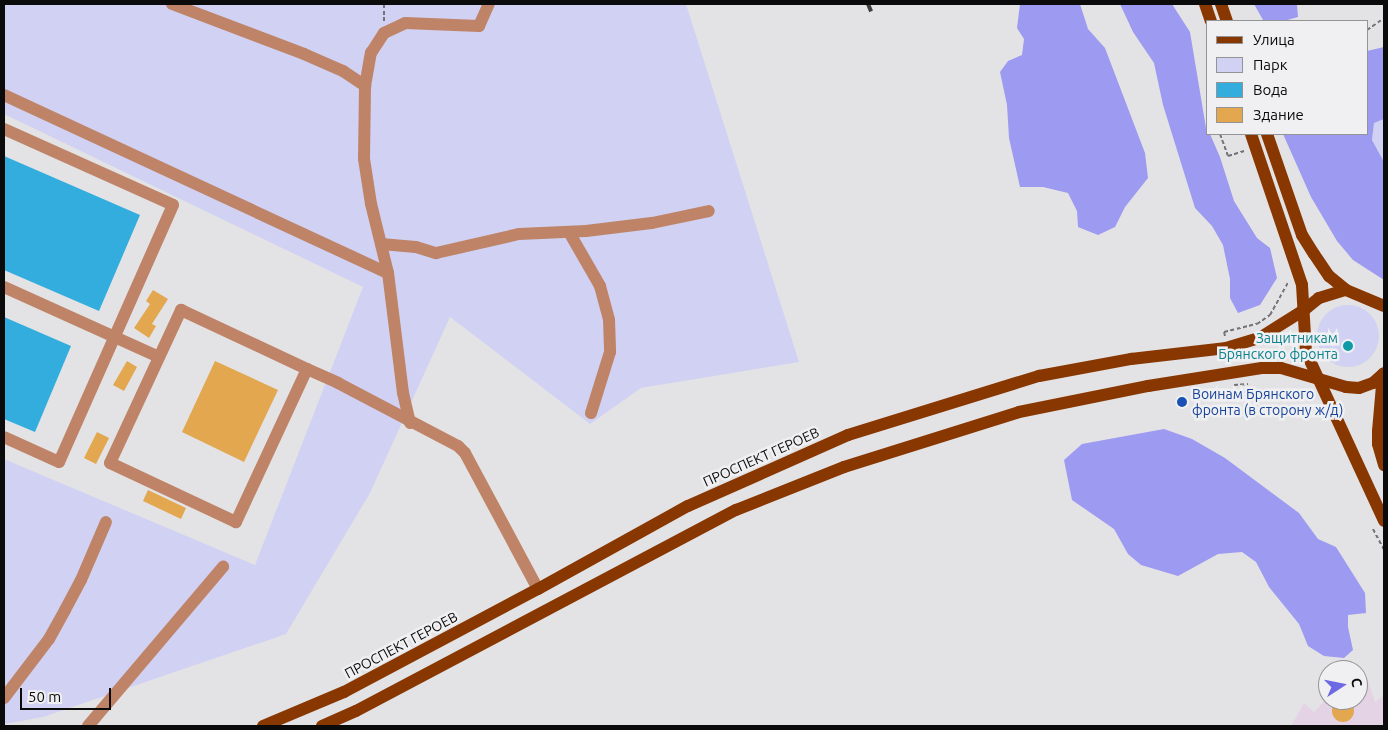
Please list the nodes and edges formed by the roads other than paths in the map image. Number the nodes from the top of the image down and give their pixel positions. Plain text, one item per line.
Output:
1 (172, 4) edge
2 (489, 4) edge
3 (1205, 4) edge
4 (1221, 4) edge
5 (1211, 20) edge
6 (1227, 20) edge
7 (365, 86) junction
8 (4, 95) edge
9 (4, 129) edge
10 (1268, 135) edge
11 (1247, 138) edge
12 (708, 211) dead end
13 (569, 232) junction
14 (381, 244) junction
15 (388, 273) junction
16 (4, 288) edge
17 (1346, 290) junction
18 (1382, 308) edge
19 (1304, 310) junction
20 (114, 337) junction
21 (159, 357) junction
22 (307, 369) junction
23 (1384, 373) edge
24 (1320, 378) junction
25 (591, 413) dead end
26 (410, 423) junction
27 (4, 437) edge
28 (1384, 465) edge
29 (1384, 521) edge
30 (106, 522) dead end
31 (223, 566) dead end
32 (538, 589) junction
33 (4, 698) edge
34 (88, 726) edge
35 (262, 726) edge
36 (322, 726) edge

1 - 7 street
2 - 7 street
3 - 5 main road
4 - 6 main road
7 - 14 street
8 - 15 street
9 - 20 street
10 - 17 main road
11 - 19 main road
12 - 13 street
13 - 14 street
13 - 25 street
14 - 15 street
15 - 26 street
16 - 20 street
17 - 18 main road
17 - 19 main road, ПРОСПЕКТ ГЕРОЕВ
19 - 24 main road
19 - 32 main road, ПРОСПЕКТ ГЕРОЕВ
20 - 21 street
20 - 27 street
21 - 22 street
21 - 22 street
22 - 26 street
23 - 24 main road
23 - 28 main road
24 - 29 main road
24 - 36 main road
26 - 32 street
30 - 33 street
31 - 34 street
32 - 35 main road, ПРОСПЕКТ ГЕРОЕВ

